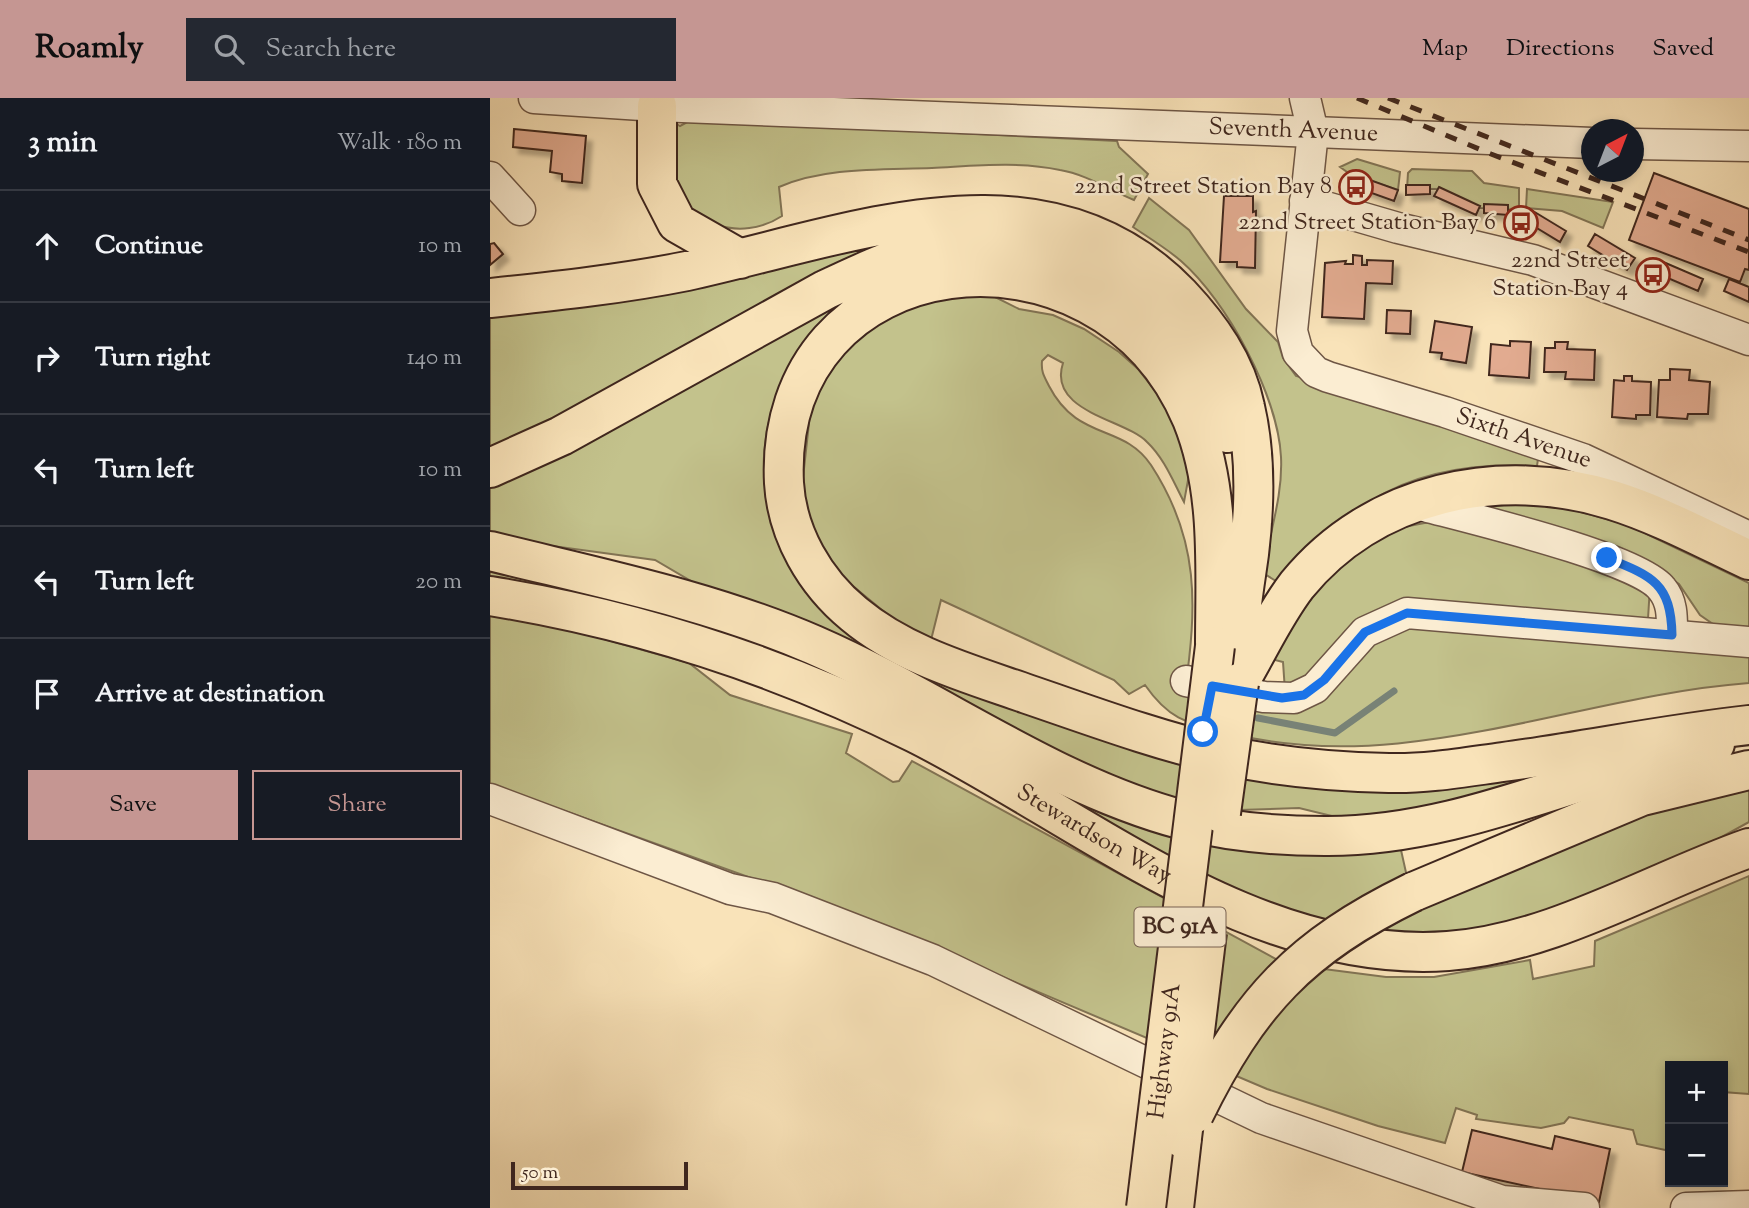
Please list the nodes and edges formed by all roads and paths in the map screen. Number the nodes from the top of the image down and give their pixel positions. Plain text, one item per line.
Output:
1 (534, 98) edge
2 (1305, 98) edge
3 (657, 102) edge
4 (1313, 132) junction
5 (1581, 143) edge
6 (1644, 144) edge
7 (1749, 146) edge
8 (490, 177) edge
9 (1305, 201) junction
10 (520, 210) dead end
11 (740, 259) junction
12 (490, 298) edge
13 (1749, 340) edge
14 (490, 468) edge
15 (1413, 503) junction
16 (1749, 537) edge
17 (490, 551) edge
18 (1749, 560) edge
19 (490, 596) edge
20 (1672, 635) junction
21 (1749, 642) edge
22 (1224, 667) junction
23 (1749, 699) edge
24 (1749, 725) edge
25 (1749, 737) edge
26 (1184, 745) junction
27 (1277, 764) junction
28 (1749, 770) edge
29 (490, 799) edge
30 (1749, 848) edge
31 (1182, 1138) junction
32 (1749, 1206) edge
33 (1146, 1208) edge
34 (1174, 1208) edge
35 (1584, 1208) edge
36 (1686, 1208) edge

1 - 3 street, Seventh Avenue
2 - 4 street
3 - 4 street, Seventh Avenue
3 - 11 main road
4 - 5 street, Seventh Avenue
4 - 9 street
6 - 7 street
8 - 10 street
9 - 13 street
9 - 16 street, Sixth Avenue
11 - 12 main road
11 - 22 main road
14 - 22 main road
15 - 18 main road
15 - 20 street
15 - 22 main road
17 - 25 main road, Stewardson Way
19 - 30 main road, Stewardson Way
20 - 21 street
20 - 22 street
22 - 26 street
22 - 26 main road
22 - 31 main road, Highway 91A / BC 91A, bridge
22 - 33 main road, Highway 91A / BC 91A, bridge
23 - 27 main road
24 - 27 main road
26 - 27 main road
28 - 31 main road, bridge
29 - 35 street
31 - 34 main road, Highway 91A / BC 91A
32 - 36 street

